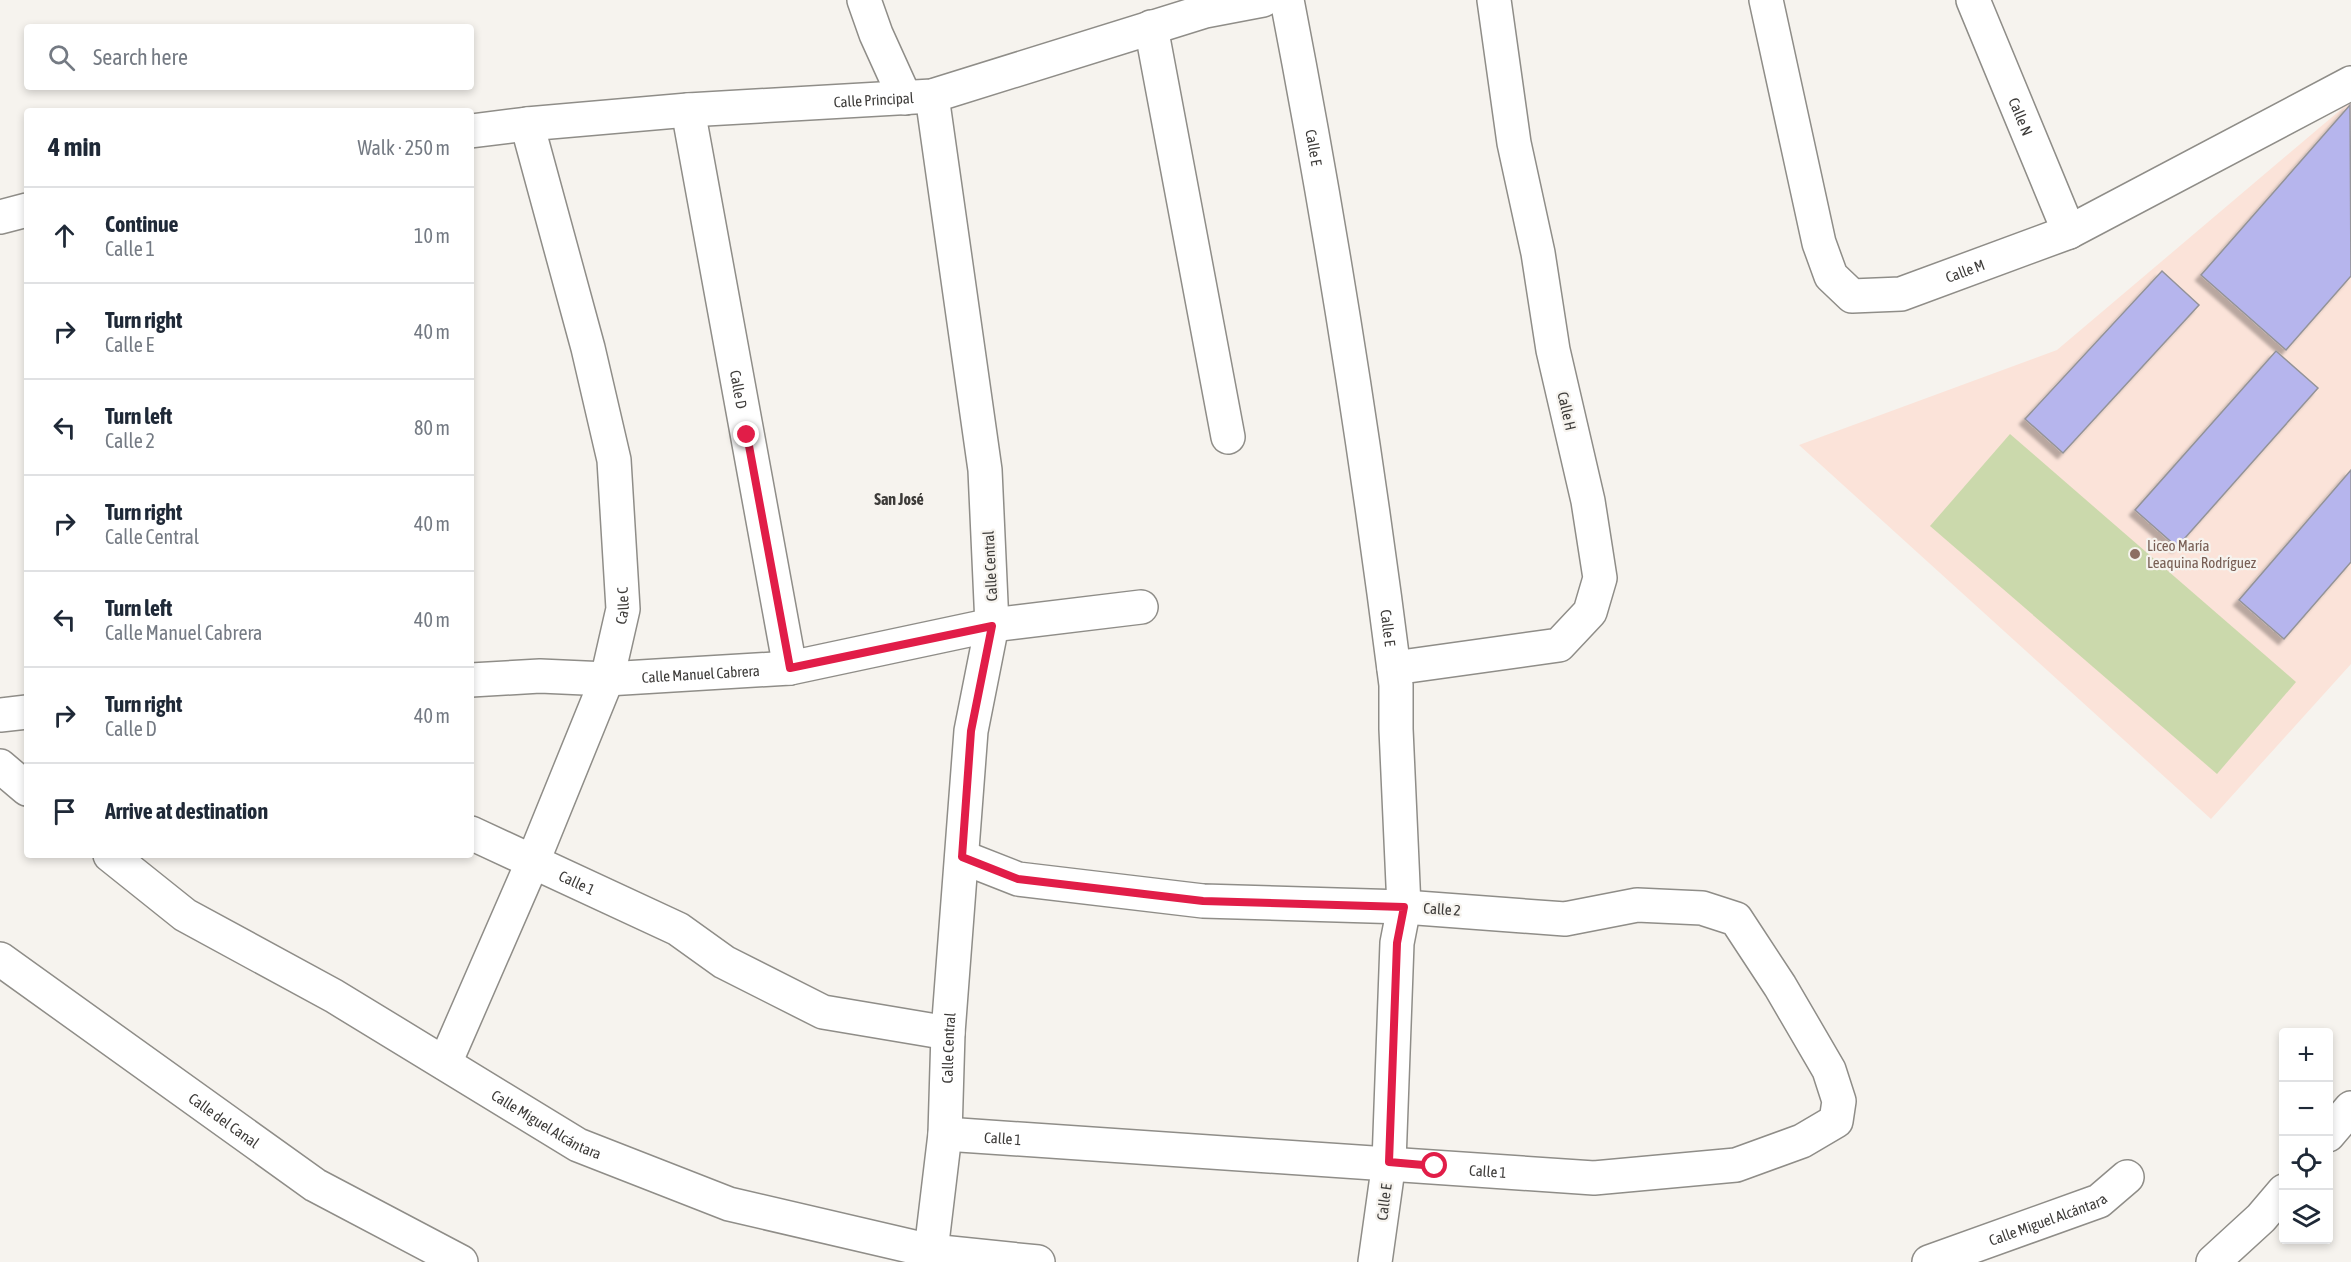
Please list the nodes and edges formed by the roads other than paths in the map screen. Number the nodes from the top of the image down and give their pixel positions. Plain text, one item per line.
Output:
1 (864, 0) edge
2 (1263, 0) edge
3 (1287, 0) edge
4 (1494, 0) edge
5 (1766, 0) edge
6 (1973, 0) edge
7 (1151, 27) junction
8 (2351, 83) edge
9 (919, 97) junction
10 (688, 110) junction
11 (526, 124) junction
12 (474, 131) edge
13 (24, 211) edge
14 (0, 217) edge
15 (2068, 232) junction
16 (1228, 437) dead end
17 (1141, 607) dead end
18 (992, 626) junction
19 (790, 668) junction
20 (1394, 668) junction
21 (474, 680) edge
22 (606, 680) junction
23 (24, 712) edge
24 (0, 715) edge
25 (0, 766) edge
26 (24, 786) edge
27 (474, 834) edge
28 (962, 857) junction
29 (114, 858) edge
30 (533, 861) junction
31 (1404, 907) junction
32 (0, 959) edge
33 (1780, 986) joint
34 (948, 1033) junction
35 (445, 1063) junction
36 (2351, 1108) edge
37 (2333, 1129) edge
38 (945, 1134) junction
39 (1389, 1162) junction
40 (2127, 1177) dead end
41 (2279, 1196) edge
42 (931, 1251) junction
43 (461, 1262) edge
44 (1038, 1262) edge
45 (1375, 1262) edge
46 (1929, 1262) edge
47 (2213, 1262) edge

1 - 9 street, Calle Central
2 - 7 street, Calle Principal
3 - 20 street, Calle E
4 - 20 street, Calle H
5 - 15 street, Calle M
6 - 15 street, Calle N
7 - 9 street, Calle Principal
7 - 16 street
8 - 15 street, Calle M
9 - 10 street, Calle Principal
9 - 18 street, Calle Central
10 - 11 street, Calle Principal
10 - 19 street, Calle D
11 - 12 street, Calle Principal
11 - 22 street, Calle C
13 - 14 street
17 - 18 street, Calle Manuel Cabrera
18 - 19 street, Calle Manuel Cabrera
18 - 28 street, Calle Central
19 - 22 street, Calle Manuel Cabrera
20 - 31 street, Calle E
21 - 22 street, Calle Manuel Cabrera
22 - 30 street, Calle C
23 - 24 street
25 - 26 street
27 - 30 street, Calle 1
28 - 31 street, Calle 2
28 - 34 street, Calle Central
29 - 35 street, Calle Miguel Alcántara
30 - 34 street, Calle 1
30 - 35 street, Calle C
31 - 33 street, Calle 2
31 - 39 street, Calle E
32 - 43 street, Calle del Canal
33 - 39 street, Calle 1
34 - 38 street, Calle Central
35 - 42 street, Calle Miguel Alcántara
36 - 37 street
38 - 39 street, Calle 1
38 - 42 street, Calle Central
39 - 45 street, Calle E
40 - 46 street, Calle Miguel Alcántara
41 - 47 street
42 - 44 street, Calle Miguel Alcántara

